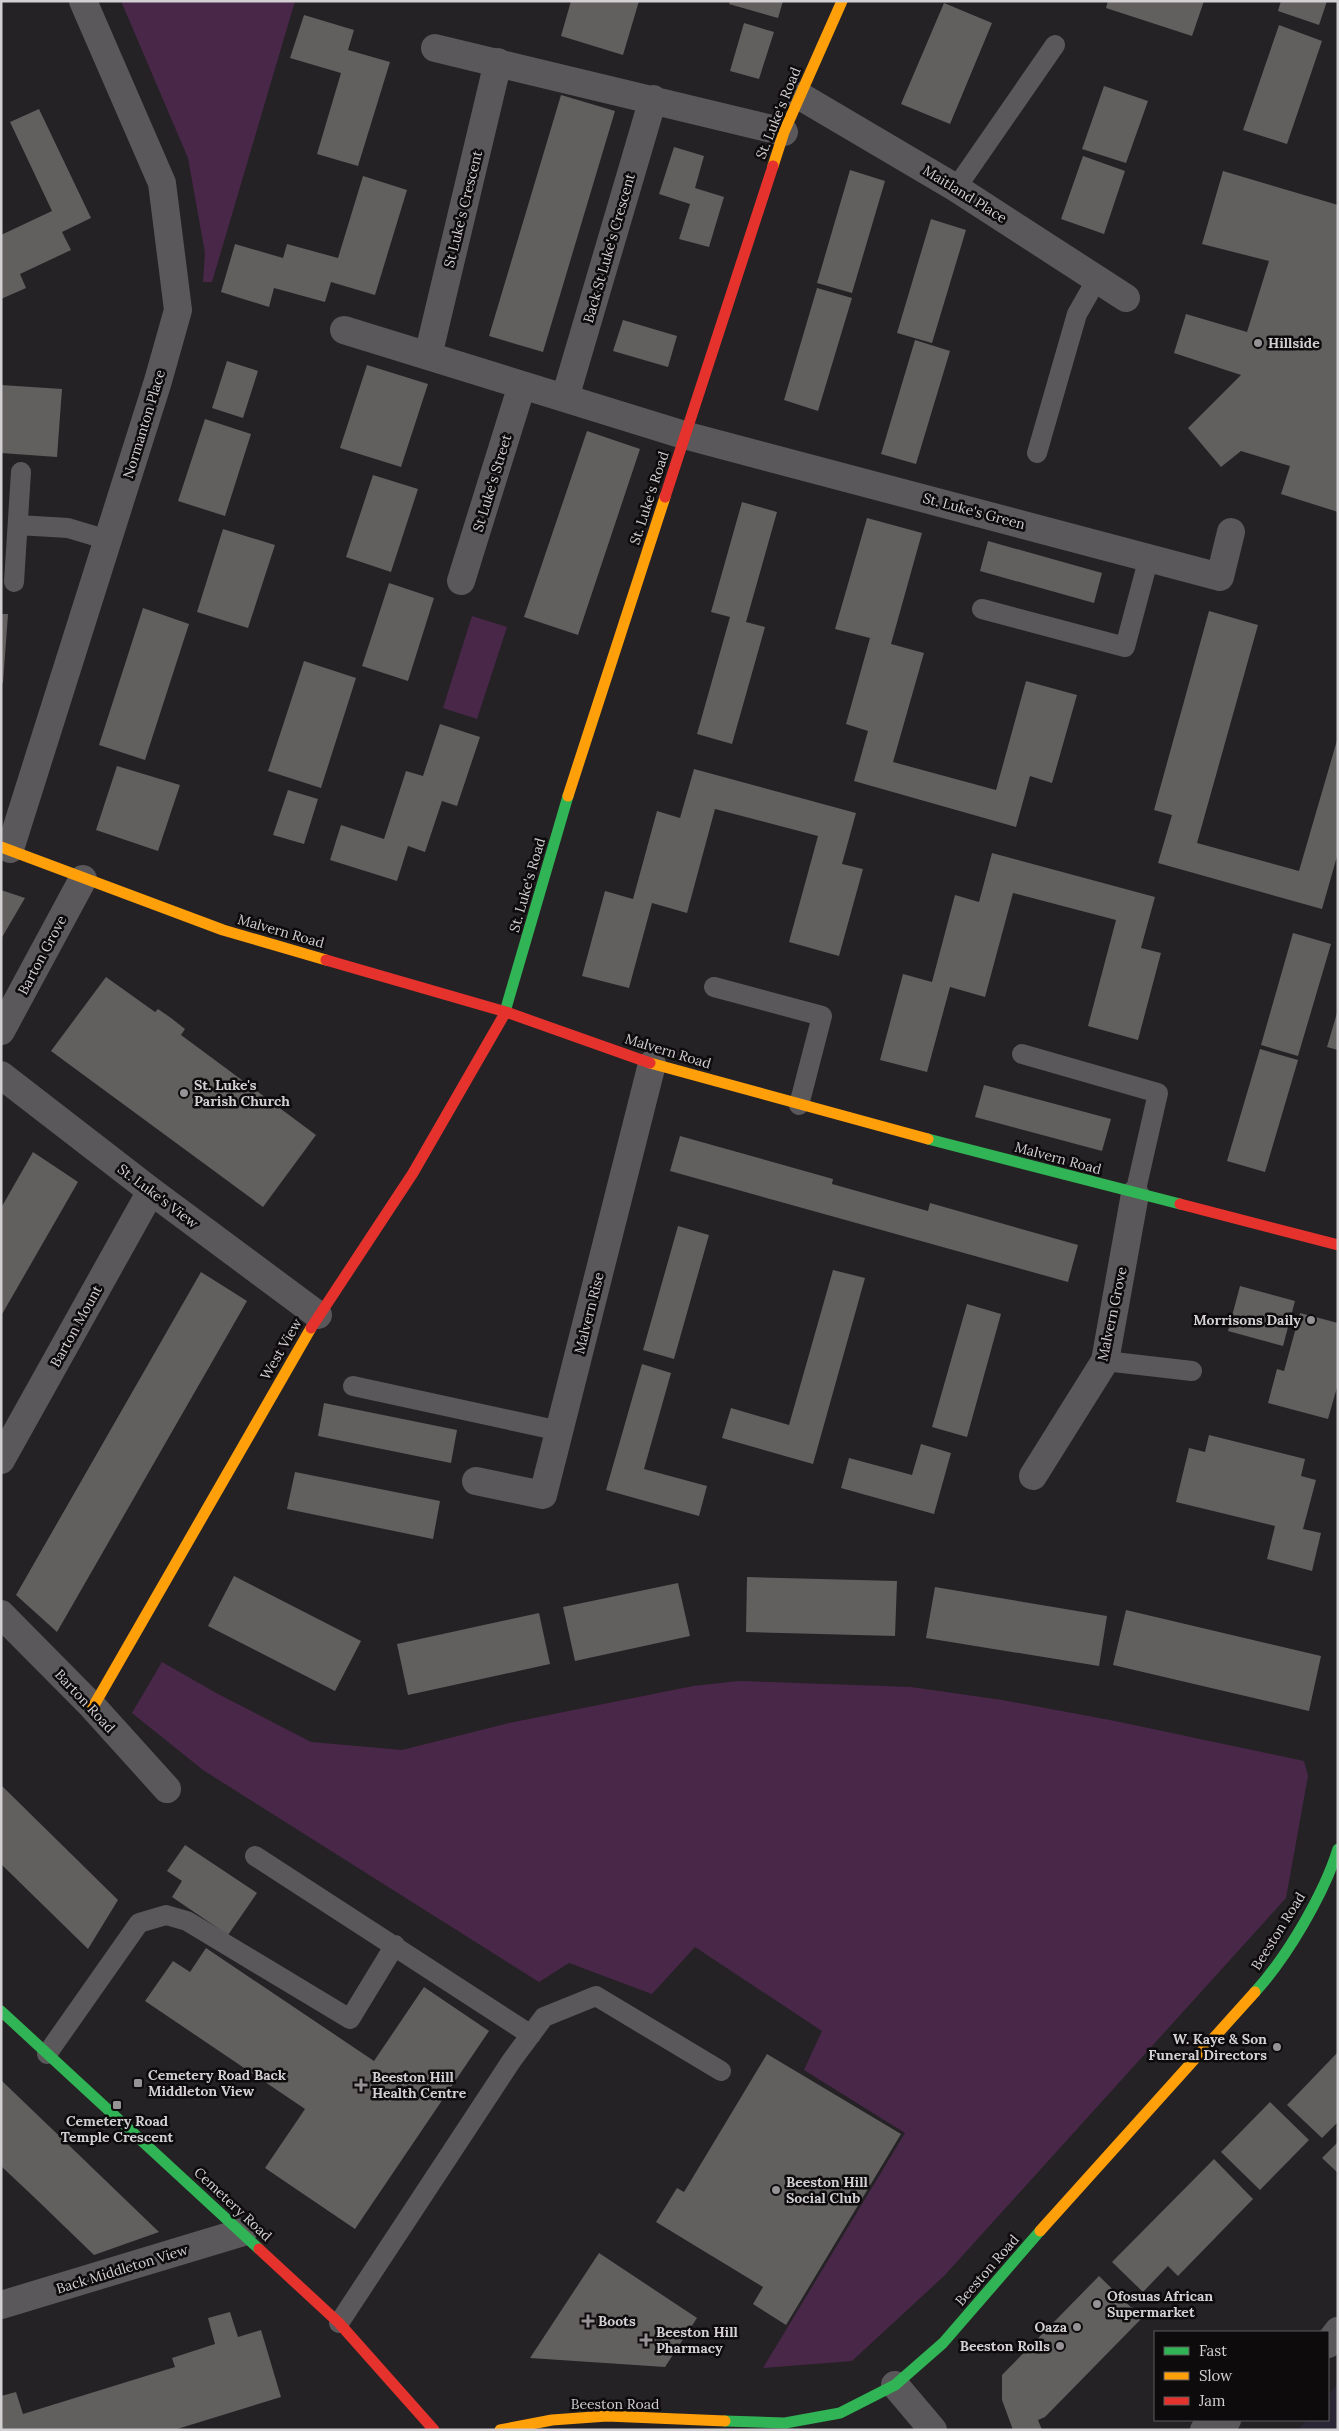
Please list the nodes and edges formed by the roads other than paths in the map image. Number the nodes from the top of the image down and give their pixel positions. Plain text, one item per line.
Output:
1 (83, 1) edge
2 (842, 1) edge
3 (1055, 45) dead end
4 (435, 48) dead end
5 (498, 62) junction
6 (800, 96) junction
7 (653, 98) junction
8 (784, 132) junction
9 (956, 188) junction
10 (1097, 279) junction
11 (1126, 298) dead end
12 (344, 330) dead end
13 (428, 356) junction
14 (522, 385) junction
15 (565, 398) junction
16 (684, 435) junction
17 (1037, 453) dead end
18 (20, 472) dead end
19 (18, 525) junction
20 (1231, 532) dead end
21 (108, 540) junction
22 (1149, 557) junction
23 (461, 581) dead end
24 (14, 582) dead end
25 (982, 609) dead end
26 (6, 848) edge
27 (83, 879) junction
28 (714, 987) dead end
29 (506, 1012) junction
30 (1, 1031) edge
31 (1022, 1054) dead end
32 (652, 1064) junction
33 (1, 1075) edge
34 (799, 1105) junction
35 (151, 1191) junction
36 (1135, 1194) junction
37 (1338, 1245) edge
38 (318, 1315) junction
39 (1105, 1360) junction
40 (1192, 1371) dead end
41 (353, 1386) dead end
42 (560, 1431) junction
43 (1, 1460) edge
44 (1033, 1476) dead end
45 (476, 1481) dead end
46 (1, 1614) edge
47 (92, 1707) junction
48 (167, 1789) dead end
49 (1338, 1849) edge
50 (255, 1856) dead end
51 (395, 1945) junction
52 (1, 2011) edge
53 (531, 2034) junction
54 (46, 2054) junction
55 (721, 2071) dead end
56 (243, 2232) junction
57 (1, 2306) edge
58 (339, 2324) junction
59 (1338, 2331) edge
60 (1329, 2343) edge
61 (895, 2384) junction
62 (1225, 2421) edge
63 (434, 2430) edge
64 (500, 2430) edge
65 (934, 2430) edge
66 (1204, 2430) edge

1 - 21 street, Normanton Place
2 - 6 street, St. Luke's Road
3 - 9 lane
4 - 5 street
5 - 7 street
5 - 13 street, St Luke's Crescent
6 - 8 street, St. Luke's Road
6 - 9 street, Maitland Place
7 - 8 street
7 - 15 street, Back St Luke's Crescent
8 - 16 street, St. Luke's Road
9 - 10 street, Maitland Place
10 - 11 street, Maitland Place
10 - 17 lane
12 - 13 street
13 - 14 street
14 - 15 street
14 - 23 street, St Luke's Street
15 - 16 street
16 - 22 street, St. Luke's Green
16 - 29 street, St. Luke's Road
18 - 19 lane
19 - 21 lane
19 - 24 lane
20 - 22 street, St. Luke's Green
21 - 26 street, Normanton Place
22 - 25 lane
26 - 27 street, Malvern Road
27 - 29 street, Malvern Road
27 - 30 street, Barton Grove
28 - 34 lane
29 - 32 street, Malvern Road
29 - 38 street, West View
31 - 36 lane
32 - 34 street, Malvern Road
32 - 42 street, Malvern Rise
33 - 35 street, St. Luke's View
34 - 36 street, Malvern Road
35 - 38 street, St. Luke's View
35 - 43 street, Barton Mount
36 - 37 street, Malvern Road
36 - 39 street, Malvern Grove
38 - 47 street, West View
39 - 40 lane
39 - 44 street, Malvern Grove
41 - 42 lane
42 - 45 street, Malvern Rise
46 - 47 street, Barton Road
47 - 48 street, Barton Road
49 - 61 street, Beeston Road
50 - 51 lane
51 - 53 lane
51 - 54 lane
52 - 54 street, Cemetery Road
53 - 55 lane
53 - 58 lane
54 - 56 street, Cemetery Road
56 - 57 street, Back Middleton View
56 - 58 street, Cemetery Road
58 - 63 street, Cemetery Road
59 - 60 street
61 - 64 street, Beeston Road
61 - 65 street
62 - 66 street

